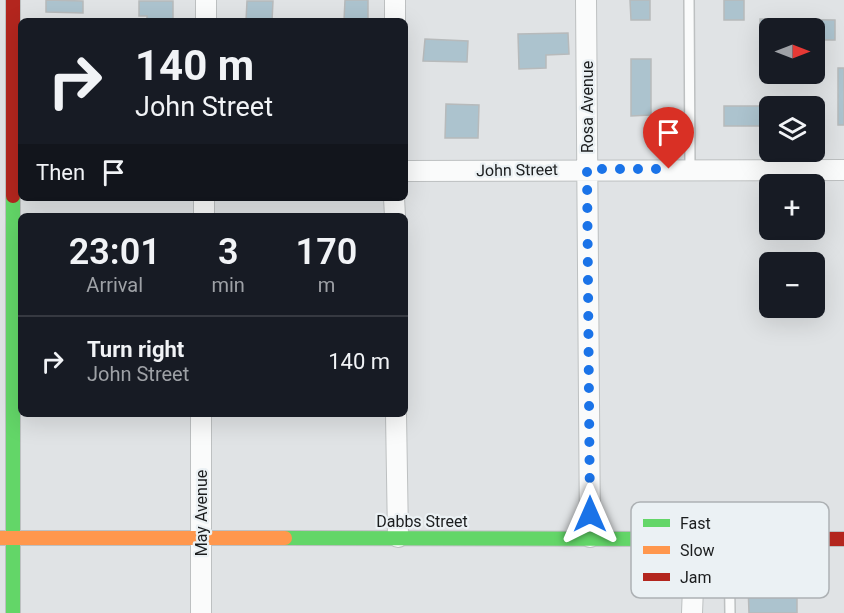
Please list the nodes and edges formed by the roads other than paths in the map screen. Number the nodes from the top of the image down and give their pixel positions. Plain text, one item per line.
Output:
1 (13, 0) edge
2 (206, 0) edge
3 (395, 0) edge
4 (586, 0) edge
5 (689, 0) edge
6 (206, 18) edge
7 (395, 18) edge
8 (690, 168) junction
9 (587, 169) junction
10 (844, 170) edge
11 (408, 171) edge
12 (11, 178) edge
13 (201, 417) edge
14 (396, 417) edge
15 (398, 537) junction
16 (590, 537) junction
17 (631, 537) edge
18 (7, 538) edge
19 (200, 539) junction
20 (829, 539) edge
21 (844, 539) edge
22 (693, 598) edge
23 (730, 598) edge
24 (13, 613) edge
25 (201, 613) edge
26 (692, 613) edge
27 (730, 613) edge

1 - 12 street
2 - 6 street
3 - 7 street
4 - 9 street, Rosa Avenue
5 - 8 lane
8 - 9 street, John Street
8 - 10 street, John Street
9 - 11 street, John Street
9 - 16 street, Rosa Avenue
12 - 18 street
13 - 19 street, May Avenue
14 - 15 street
15 - 16 street, Dabbs Street
15 - 19 street, Dabbs Street
16 - 17 street, Dabbs Street
18 - 19 street, Dabbs Street
18 - 24 street
19 - 25 street, May Avenue
20 - 21 street, Dabbs Street
22 - 26 street
23 - 27 lane

